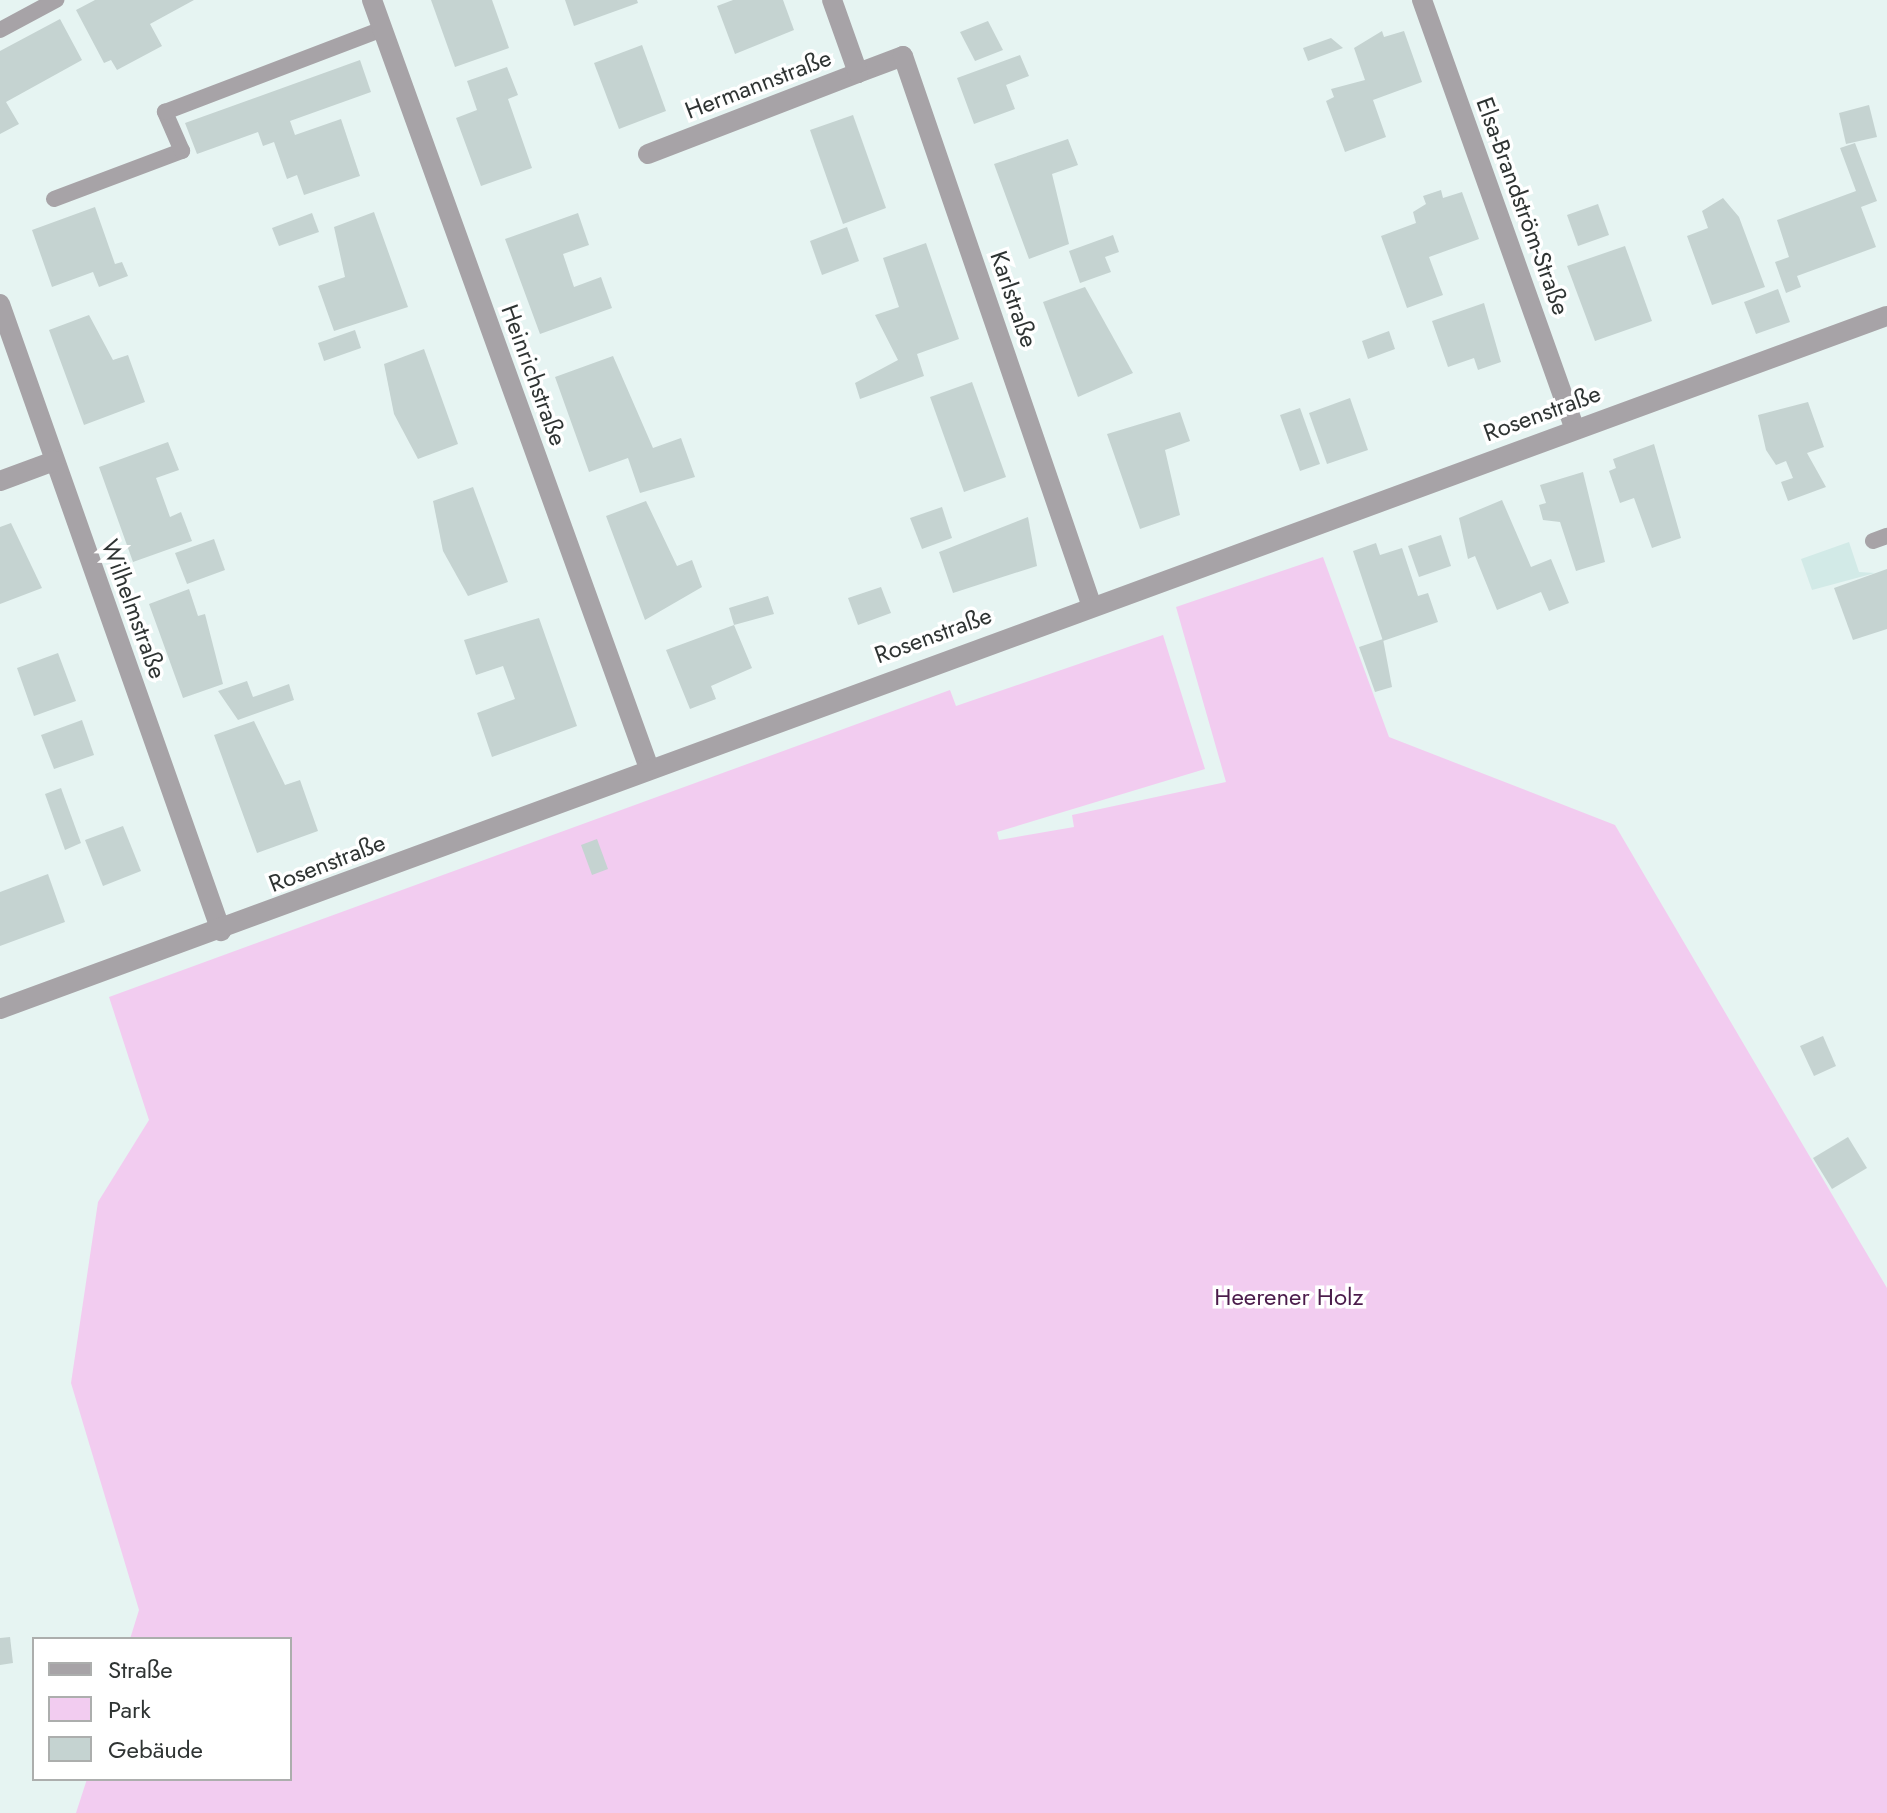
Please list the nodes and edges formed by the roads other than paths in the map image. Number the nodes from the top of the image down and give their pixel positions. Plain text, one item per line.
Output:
1 (56, 0) edge
2 (372, 0) edge
3 (832, 0) edge
4 (1422, 0) edge
5 (382, 29) junction
6 (0, 30) edge
7 (858, 73) junction
8 (648, 154) dead end
9 (54, 199) dead end
10 (0, 304) edge
11 (1887, 316) edge
12 (1575, 429) junction
13 (54, 461) junction
14 (0, 481) edge
15 (1091, 604) junction
16 (649, 768) junction
17 (221, 931) junction
18 (0, 1009) edge

1 - 6 lane
2 - 5 street, Heinrichstraße
3 - 7 street, Hermannstraße
4 - 12 street, Elsa-Brandström-Straße
5 - 9 lane
5 - 16 street, Heinrichstraße
7 - 8 street, Hermannstraße
7 - 15 street, Karlstraße
10 - 13 street, Wilhelmstraße
11 - 12 street, Rosenstraße
12 - 15 street, Rosenstraße
13 - 14 street
13 - 17 street, Wilhelmstraße
15 - 16 street, Rosenstraße
16 - 17 street, Rosenstraße
17 - 18 street, Rosenstraße

